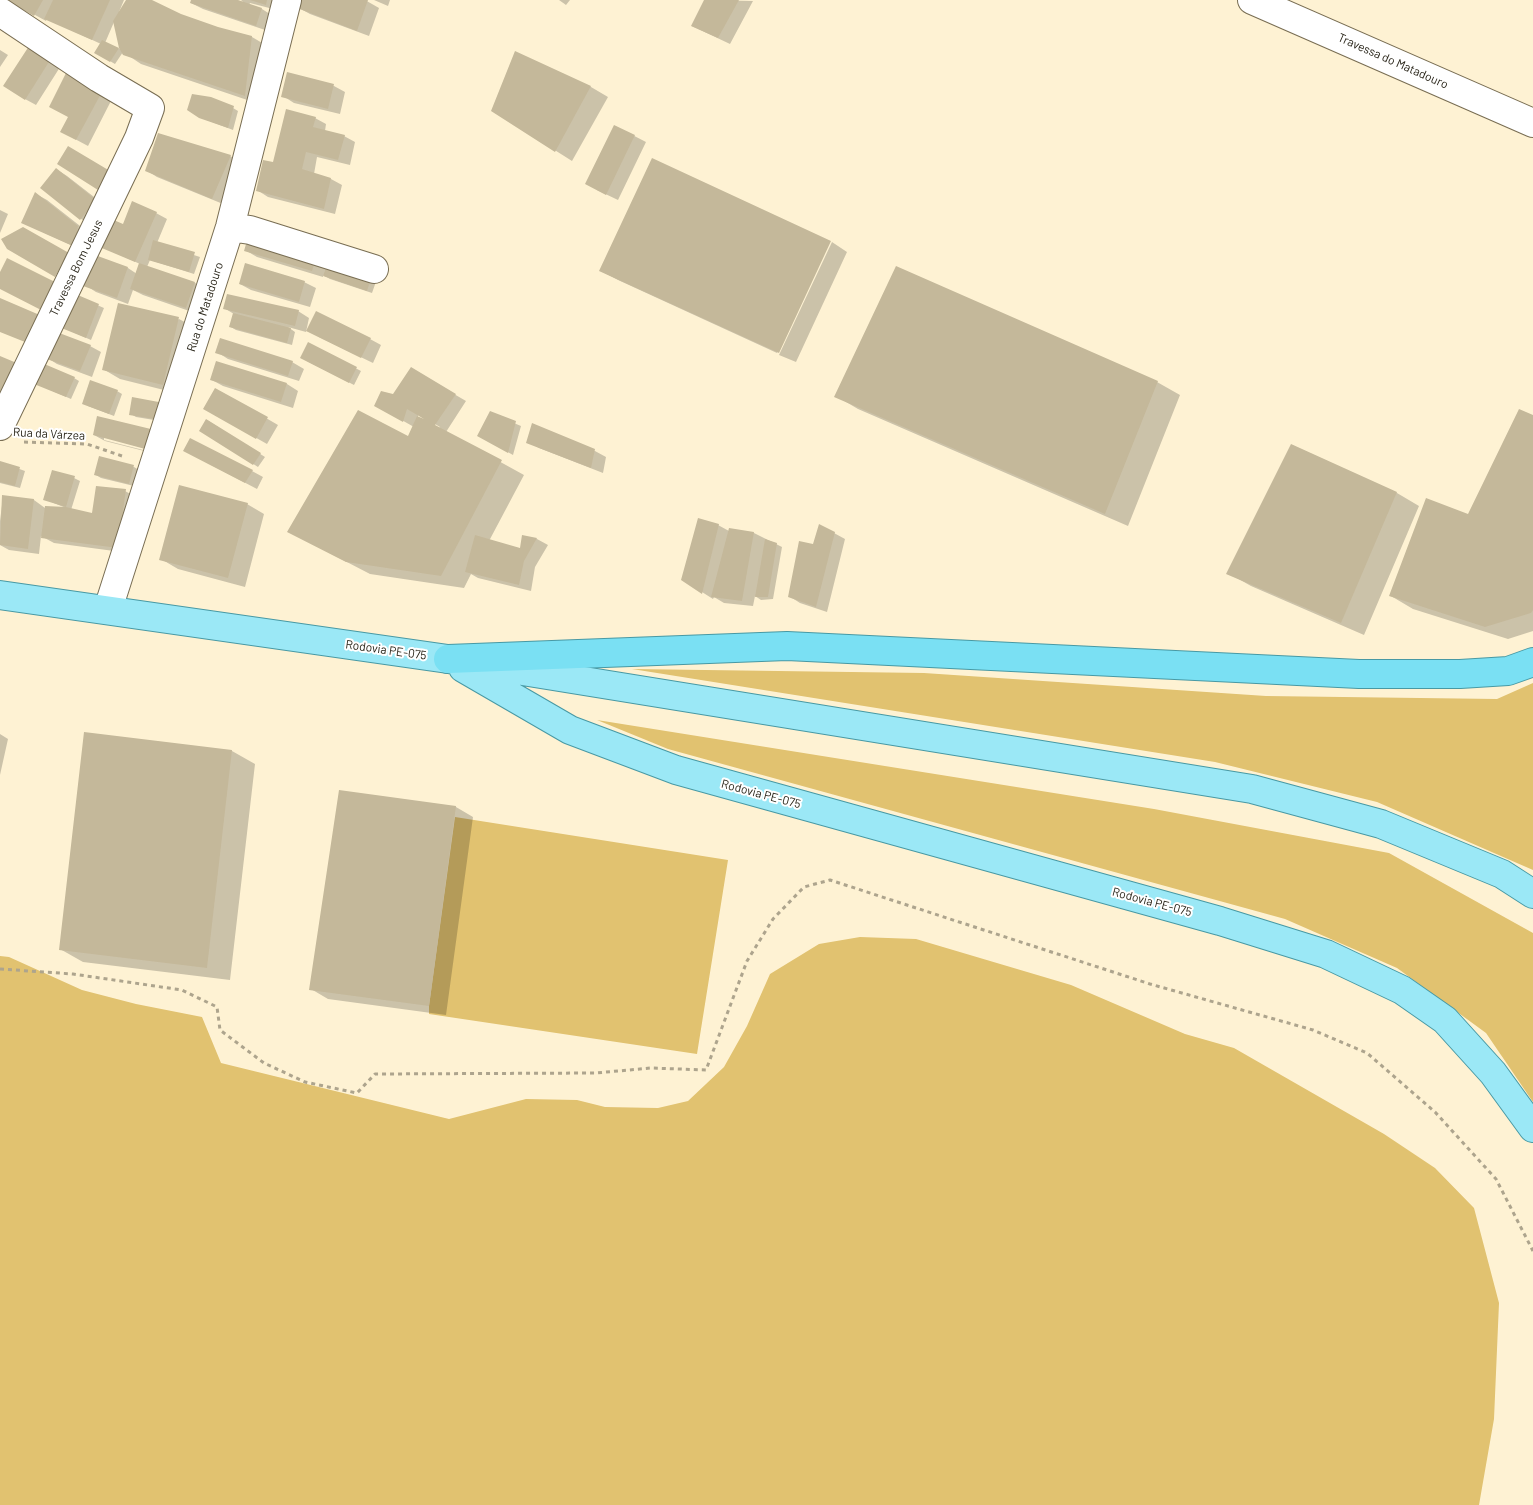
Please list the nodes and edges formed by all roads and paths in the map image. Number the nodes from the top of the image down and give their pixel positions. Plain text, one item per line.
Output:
1 (287, 0) edge
2 (1252, 0) edge
3 (0, 12) edge
4 (1533, 123) edge
5 (230, 227) junction
6 (374, 269) dead end
7 (10, 434) edge
8 (154, 467) junction
9 (0, 595) edge
10 (108, 609) junction
11 (448, 659) junction
12 (1533, 662) edge
13 (1533, 894) edge
14 (0, 968) edge
15 (1533, 1128) edge
16 (1533, 1251) edge

1 - 5 street, Rua do Matadouro
2 - 4 street, Travessa do Matadouro
3 - 7 street, Travessa Bom Jesus
5 - 6 street
5 - 8 street, Rua do Matadouro
7 - 8 path, Rua da Várzea
8 - 10 street, Rua do Matadouro
9 - 10 main road, Rodovia PE-075
10 - 11 main road, Rodovia PE-075
11 - 12 highway
11 - 13 main road
11 - 15 main road, Rodovia PE-075
14 - 16 path

